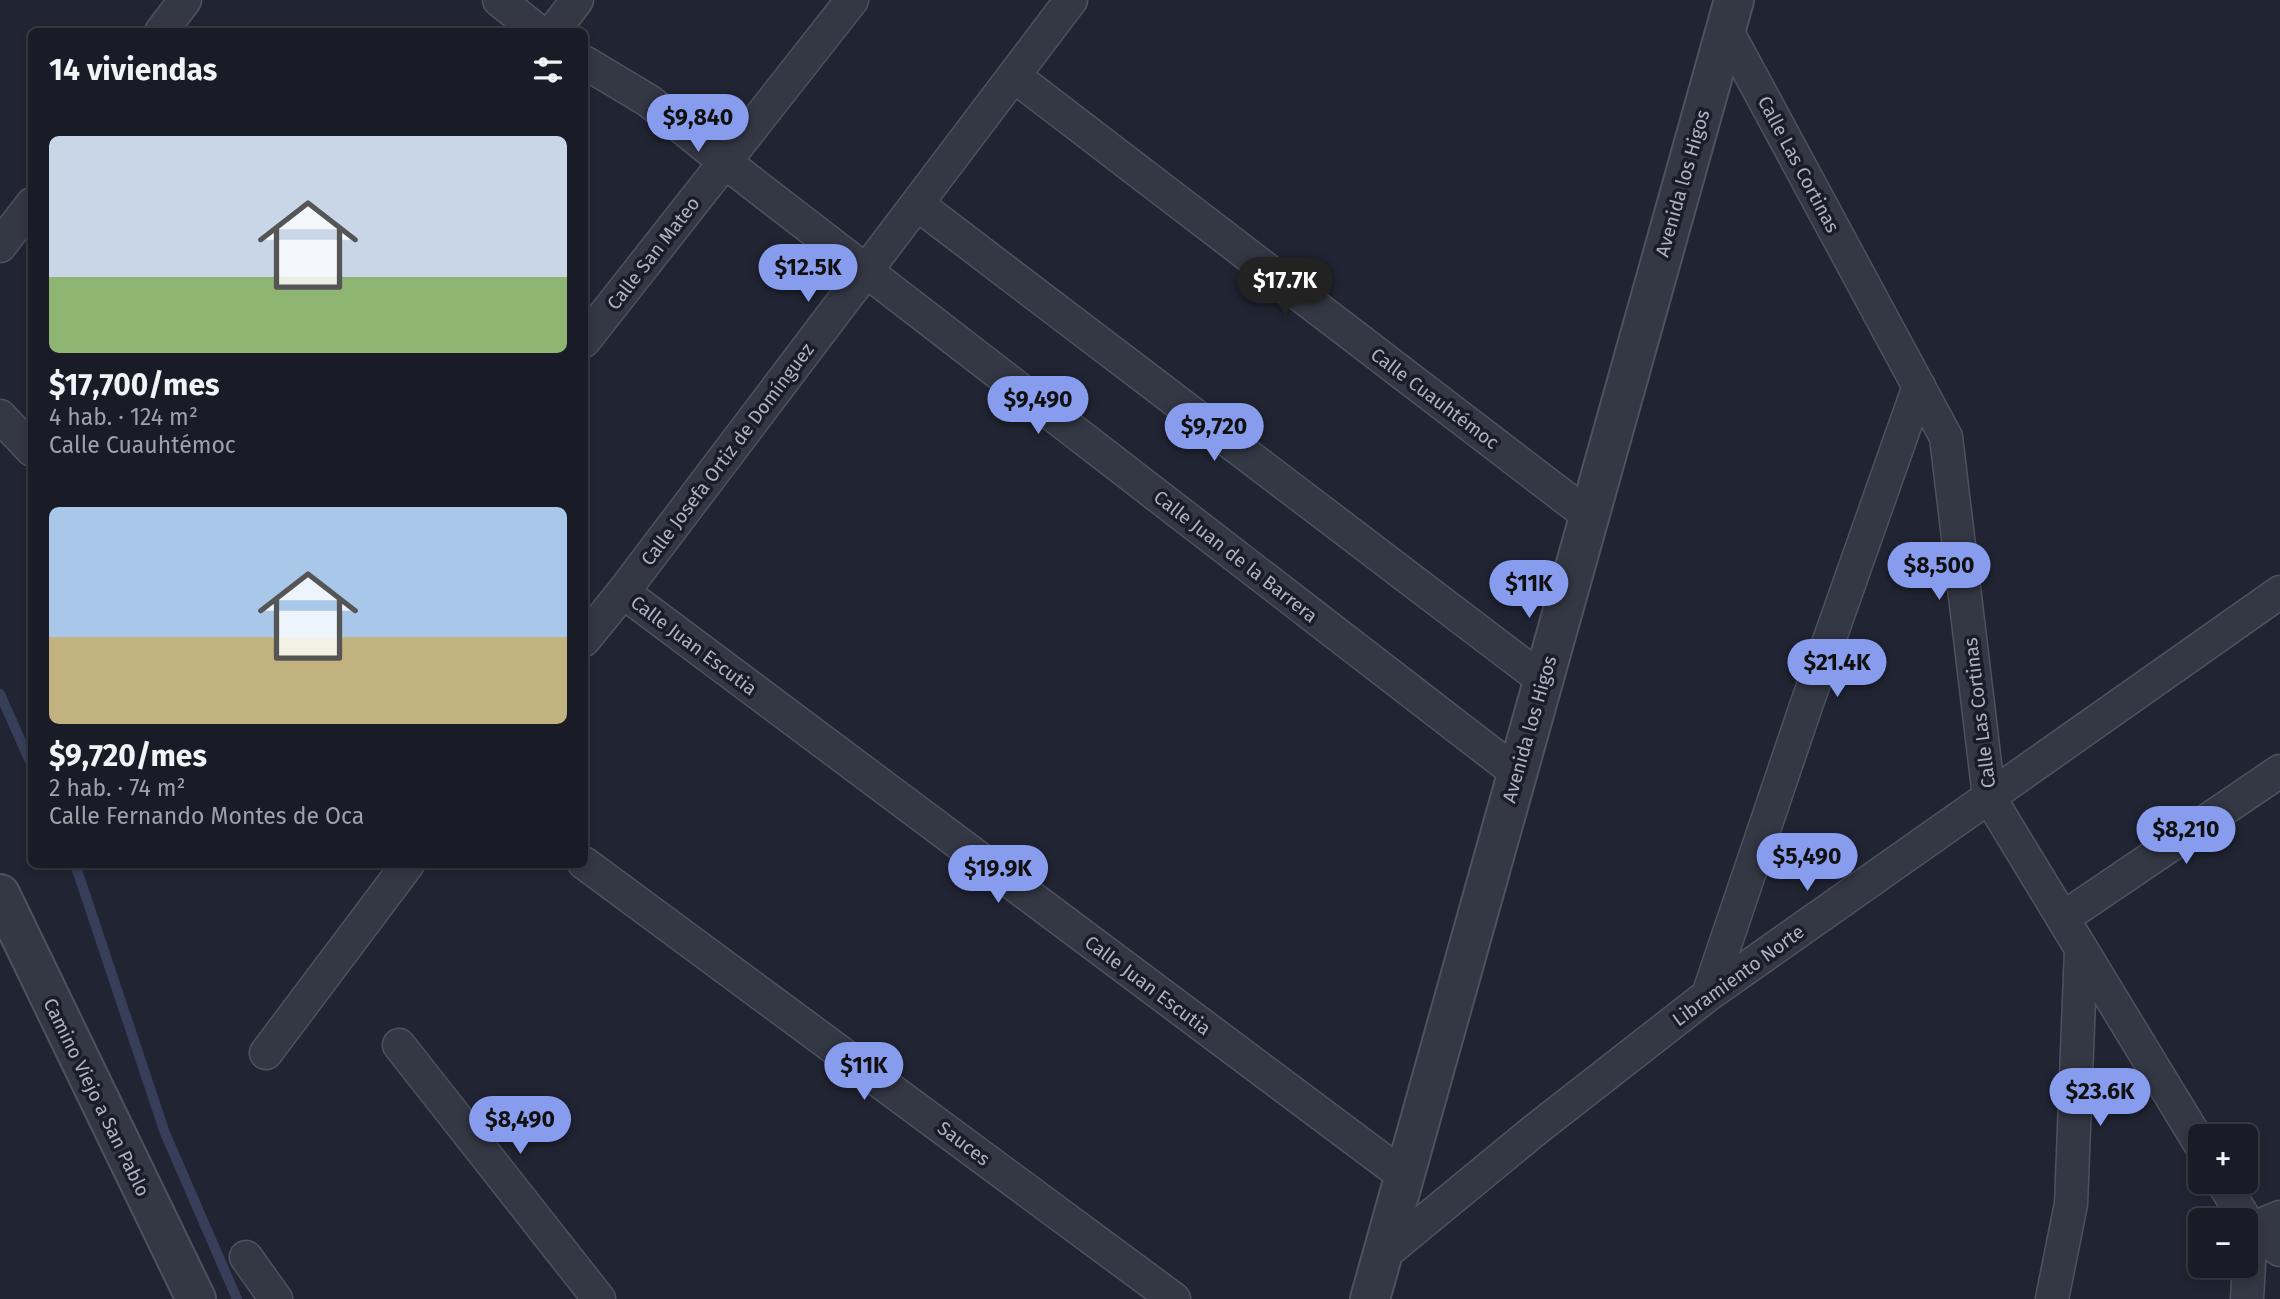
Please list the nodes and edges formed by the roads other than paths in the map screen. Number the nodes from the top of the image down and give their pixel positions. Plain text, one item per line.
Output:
1 (185, 0) edge
2 (499, 0) edge
3 (577, 0) edge
4 (852, 0) edge
5 (1071, 0) edge
6 (1730, 14) edge
7 (164, 28) edge
8 (533, 28) edge
9 (556, 28) edge
10 (588, 63) edge
11 (1014, 76) junction
12 (725, 162) junction
13 (916, 204) junction
14 (28, 209) edge
15 (0, 246) edge
16 (866, 270) junction
17 (588, 336) edge
18 (1919, 386) junction
19 (0, 416) edge
20 (28, 446) edge
21 (1589, 516) junction
22 (623, 592) junction
23 (2280, 592) edge
24 (588, 635) edge
25 (1543, 680) junction
26 (2280, 771) edge
27 (1517, 773) junction
28 (1989, 797) junction
29 (588, 866) edge
30 (405, 868) edge
31 (0, 894) edge
32 (2063, 918) junction
33 (2081, 949) junction
34 (1708, 995) junction
35 (399, 1045) dead end
36 (266, 1053) dead end
37 (2188, 1124) edge
38 (1405, 1176) junction
39 (2280, 1217) edge
40 (2258, 1226) edge
41 (2258, 1234) edge
42 (2280, 1250) edge
43 (1382, 1256) junction
44 (246, 1257) dead end
45 (2248, 1278) edge
46 (196, 1299) edge
47 (276, 1299) edge
48 (599, 1299) edge
49 (1174, 1299) edge
50 (1370, 1299) edge
51 (2052, 1299) edge
52 (2247, 1299) edge

1 - 7 street
2 - 8 street
3 - 9 street
4 - 12 street, Calle San Mateo
5 - 11 street, Calle Josefa Ortiz de Domínguez
6 - 18 street, Calle Las Cortinas
6 - 21 street, Avenida los Higos
10 - 12 street, Calle Juan de la Barrera
11 - 13 street, Calle Josefa Ortiz de Domínguez
11 - 21 street, Calle Cuauhtémoc
12 - 16 street, Calle Juan de la Barrera
12 - 17 street, Calle San Mateo
13 - 16 street, Calle Josefa Ortiz de Domínguez
13 - 25 street
14 - 15 street
16 - 22 street, Calle Josefa Ortiz de Domínguez
16 - 27 street, Calle Juan de la Barrera
18 - 28 street, Calle Las Cortinas
18 - 34 street
19 - 20 street
21 - 25 street, Avenida los Higos
22 - 24 street, Calle Josefa Ortiz de Domínguez
22 - 38 street, Calle Juan Escutia
23 - 28 street, Libramiento Norte
25 - 27 street, Avenida los Higos
26 - 32 street
27 - 38 street, Avenida los Higos
28 - 32 street, Calle Las Cortinas
28 - 34 street, Libramiento Norte
29 - 49 street, Sauces
30 - 36 street
31 - 46 street, Camino Viejo a San Pablo
32 - 33 street, Calle Las Cortinas
33 - 37 street, Calle Las Cortinas
33 - 51 street
34 - 43 street, Libramiento Norte
35 - 48 street
38 - 43 street, Avenida los Higos
39 - 40 street
41 - 42 street
43 - 50 street, Avenida los Higos
44 - 47 street
45 - 52 street

